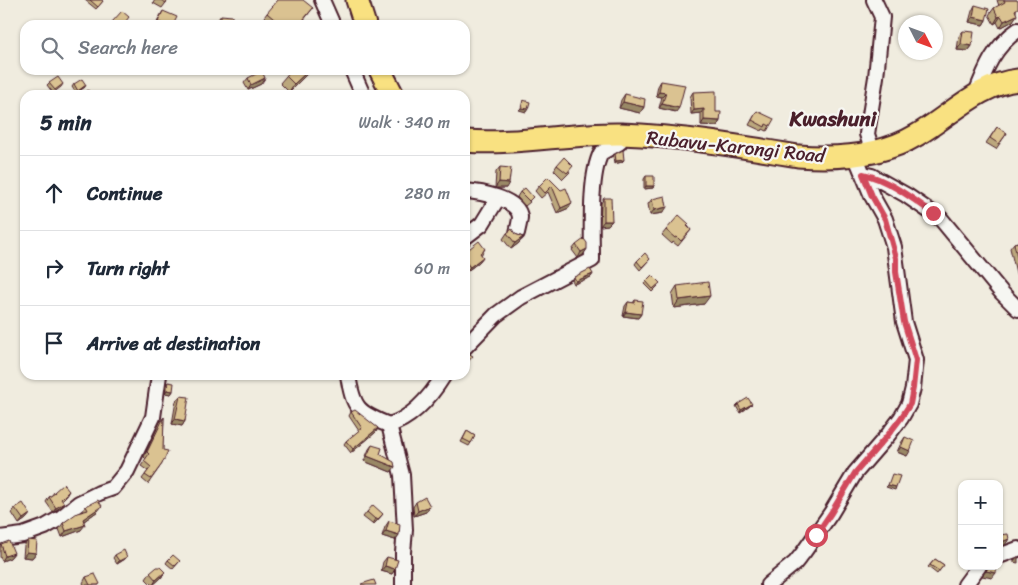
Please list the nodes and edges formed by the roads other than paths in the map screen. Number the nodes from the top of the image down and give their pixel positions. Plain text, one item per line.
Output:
1 (322, 0) edge
2 (357, 0) edge
3 (874, 0) edge
4 (331, 20) edge
5 (363, 20) edge
6 (1018, 30) edge
7 (354, 75) edge
8 (383, 75) edge
9 (1018, 80) edge
10 (361, 90) edge
11 (390, 90) edge
12 (975, 96) junction
13 (620, 134) junction
14 (470, 141) edge
15 (864, 161) junction
16 (470, 191) edge
17 (498, 198) junction
18 (517, 232) dead end
19 (470, 234) edge
20 (1018, 309) edge
21 (470, 342) edge
22 (158, 380) edge
23 (349, 380) edge
24 (441, 380) edge
25 (389, 425) junction
26 (0, 538) edge
27 (1018, 549) edge
28 (1003, 555) edge
29 (976, 570) edge
30 (403, 585) edge
31 (768, 585) edge
32 (965, 585) edge

1 - 4 street
2 - 5 highway
3 - 15 street
6 - 12 street
7 - 10 street
8 - 11 highway
9 - 12 highway, Rubavu-Karongi Road
12 - 15 highway, Rubavu-Karongi Road
13 - 14 highway, Rubavu-Karongi Road
13 - 15 highway, Rubavu-Karongi Road
13 - 21 street
15 - 20 street
15 - 31 street
16 - 17 street
17 - 18 street
17 - 19 street
22 - 26 street
23 - 25 street
24 - 25 street
25 - 30 street
27 - 28 street
29 - 32 street

